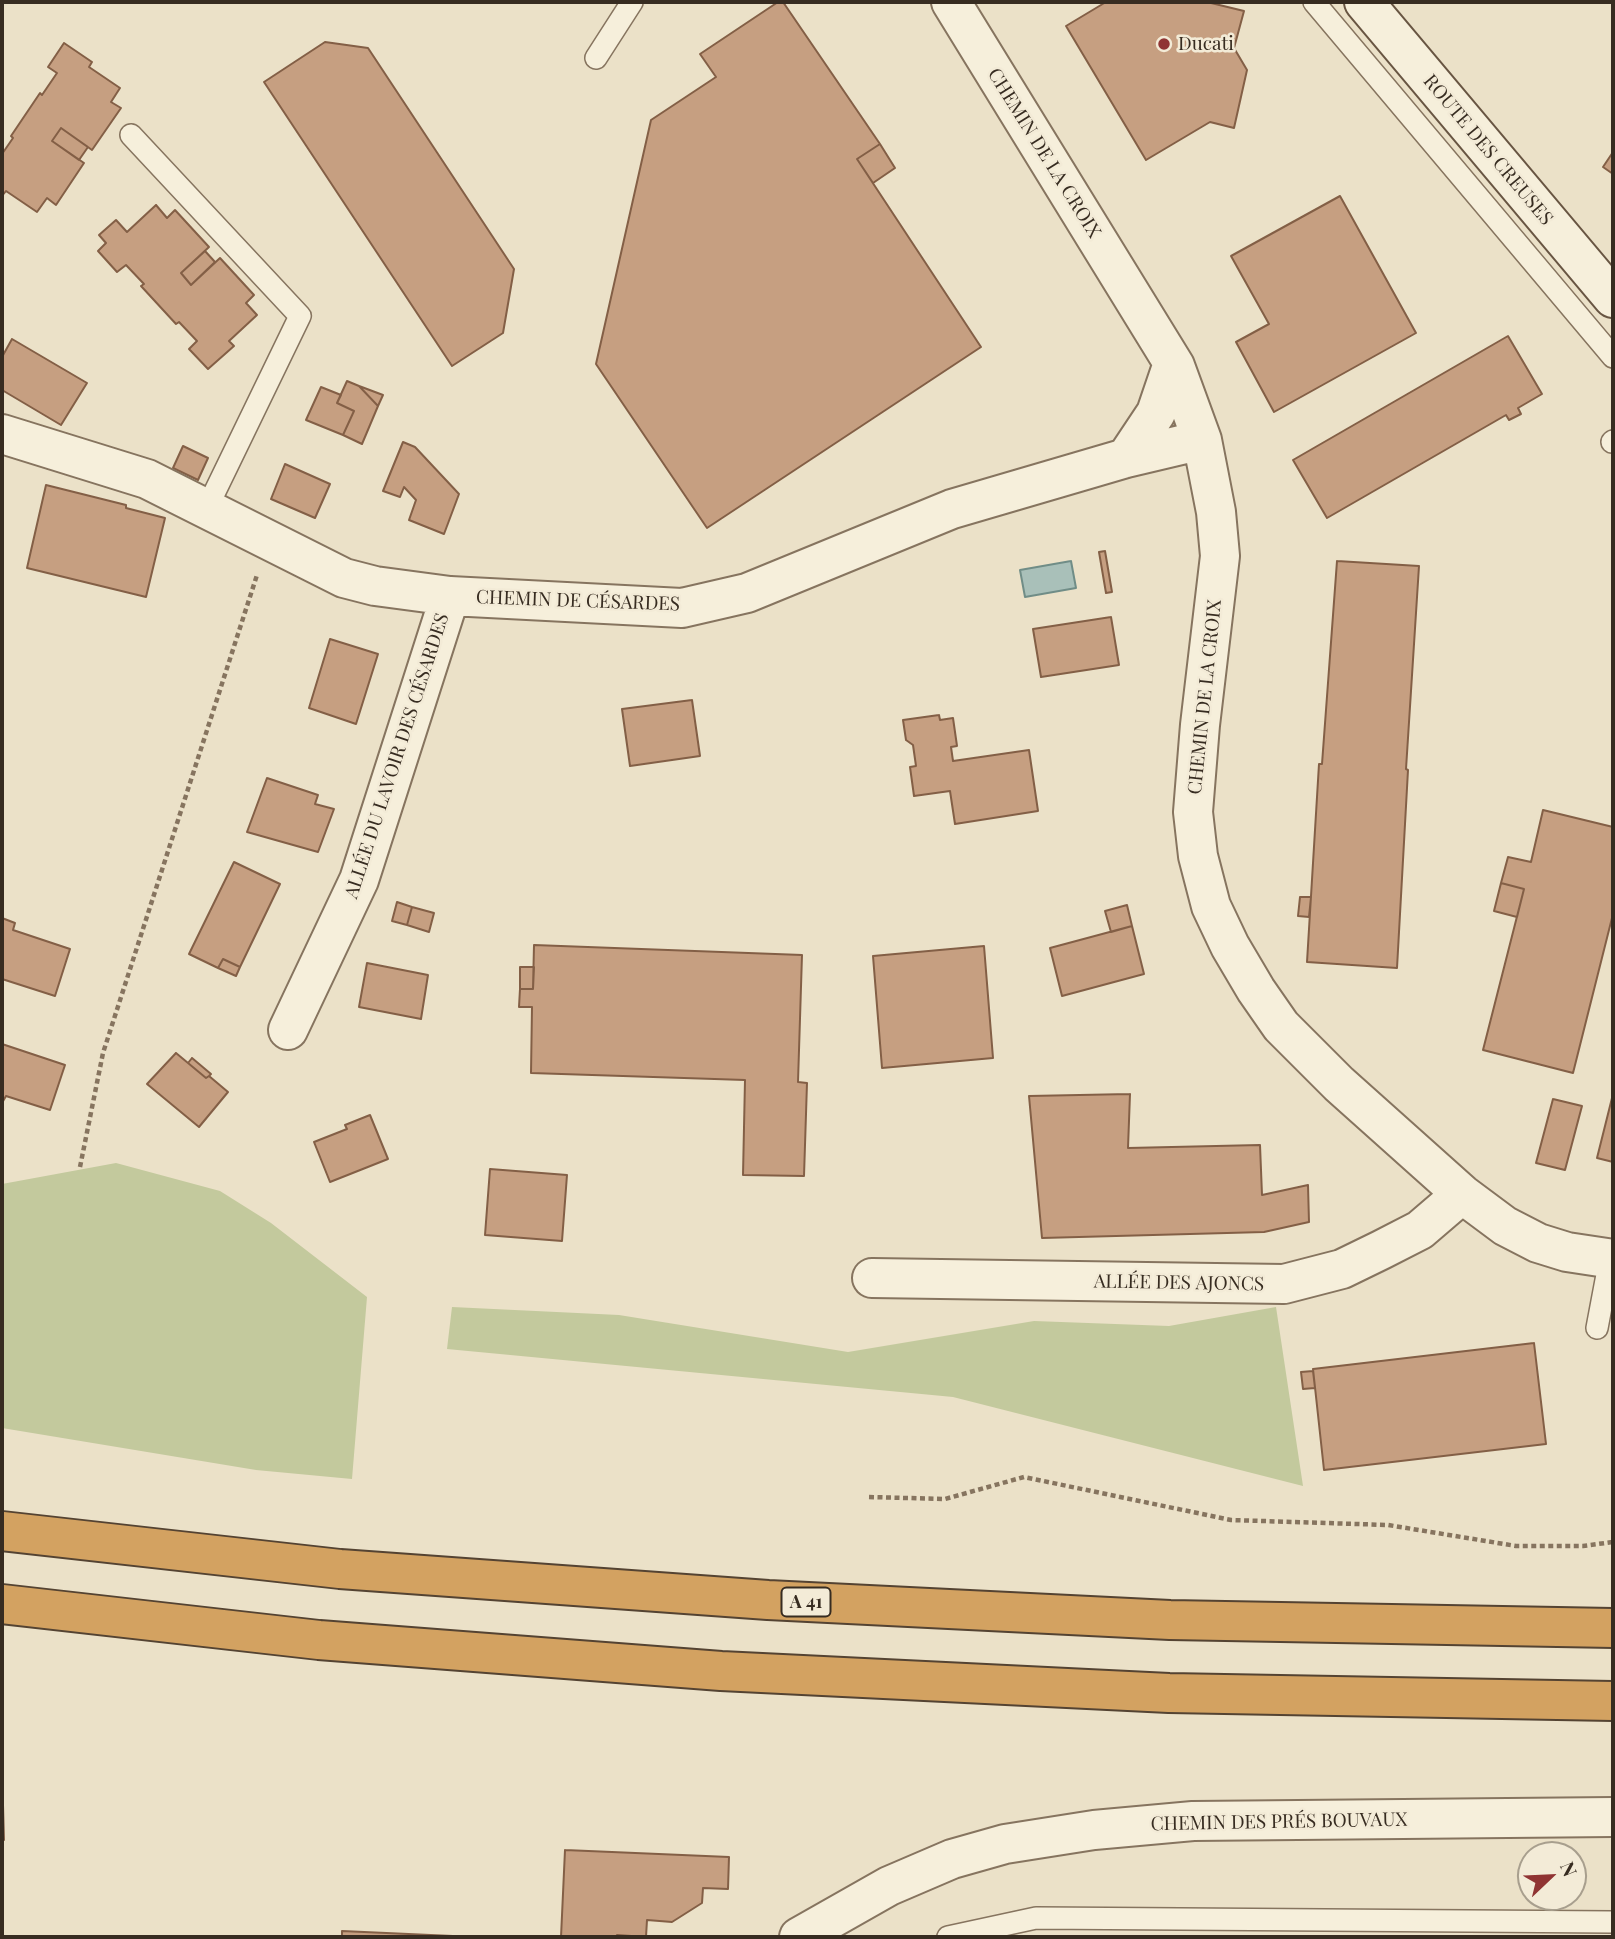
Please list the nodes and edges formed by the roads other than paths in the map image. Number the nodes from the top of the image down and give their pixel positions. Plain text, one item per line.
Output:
1 (632, 2) edge
2 (951, 2) edge
3 (1314, 2) edge
4 (1364, 2) edge
5 (596, 58) dead end
6 (131, 135) dead end
7 (1613, 298) edge
8 (1613, 357) edge
9 (1173, 363) junction
10 (2, 434) edge
11 (1202, 440) junction
12 (1126, 458) junction
13 (206, 510) junction
14 (450, 596) junction
15 (288, 1030) dead end
16 (1462, 1194) junction
17 (1612, 1259) edge
18 (872, 1278) dead end
19 (1597, 1328) dead end
20 (2, 1531) edge
21 (2, 1604) edge
22 (1613, 1628) edge
23 (1613, 1701) edge
24 (1613, 1817) edge
25 (1613, 1922) edge
26 (799, 1937) edge
27 (948, 1937) edge

1 - 5 lane
2 - 9 street, CHEMIN DE LA CROIX
3 - 8 lane
4 - 7 street, ROUTE DES CREUSES
6 - 13 lane
9 - 11 street, CHEMIN DE LA CROIX
9 - 12 street
10 - 13 street, CHEMIN DE CÉSARDES
11 - 12 street, CHEMIN DE CÉSARDES
11 - 16 street, CHEMIN DE LA CROIX
12 - 14 street, CHEMIN DE CÉSARDES
13 - 14 street, CHEMIN DE CÉSARDES
14 - 15 street, ALLÉE DU LAVOIR DES CÉSARDES
16 - 17 street, CHEMIN DE LA CROIX
16 - 18 street, ALLÉE DES AJONCS
17 - 19 lane
20 - 22 highway, A 41
21 - 23 highway
24 - 26 street, CHEMIN DES PRÉS BOUVAUX
25 - 27 lane

